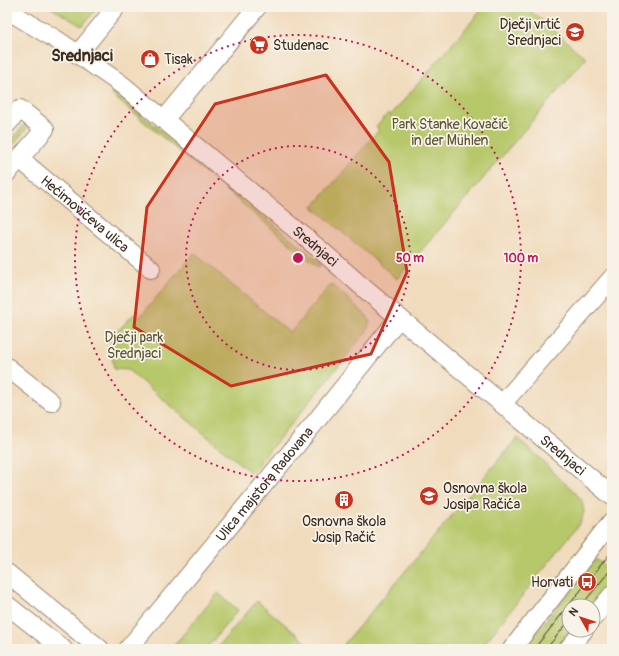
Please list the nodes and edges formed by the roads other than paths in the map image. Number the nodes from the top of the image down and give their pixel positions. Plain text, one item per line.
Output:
1 (116, 7) edge
2 (257, 7) edge
3 (7, 10) edge
4 (78, 54) junction
5 (164, 120) junction
6 (7, 124) edge
7 (20, 159) junction
8 (7, 173) edge
9 (151, 269) dead end
10 (612, 278) edge
11 (399, 318) junction
12 (7, 367) edge
13 (51, 402) dead end
14 (502, 404) junction
15 (612, 496) edge
16 (612, 521) edge
17 (7, 573) edge
18 (612, 595) edge
19 (7, 605) edge
20 (601, 608) edge
21 (577, 638) edge
22 (63, 649) edge
23 (100, 649) edge
24 (128, 649) edge
25 (512, 649) edge
26 (568, 649) edge

1 - 4 street
2 - 5 street
3 - 4 street, Srednjaci
4 - 5 street, Srednjaci
5 - 11 street, Srednjaci
6 - 7 street
7 - 8 street
7 - 9 street, Hećimovićeva ulica
10 - 14 street
11 - 14 street, Srednjaci
11 - 24 street, Ulica majstora Radovana
12 - 13 street
14 - 15 street, Srednjaci
16 - 25 street
17 - 23 street
18 - 20 street
19 - 22 street
21 - 26 street

